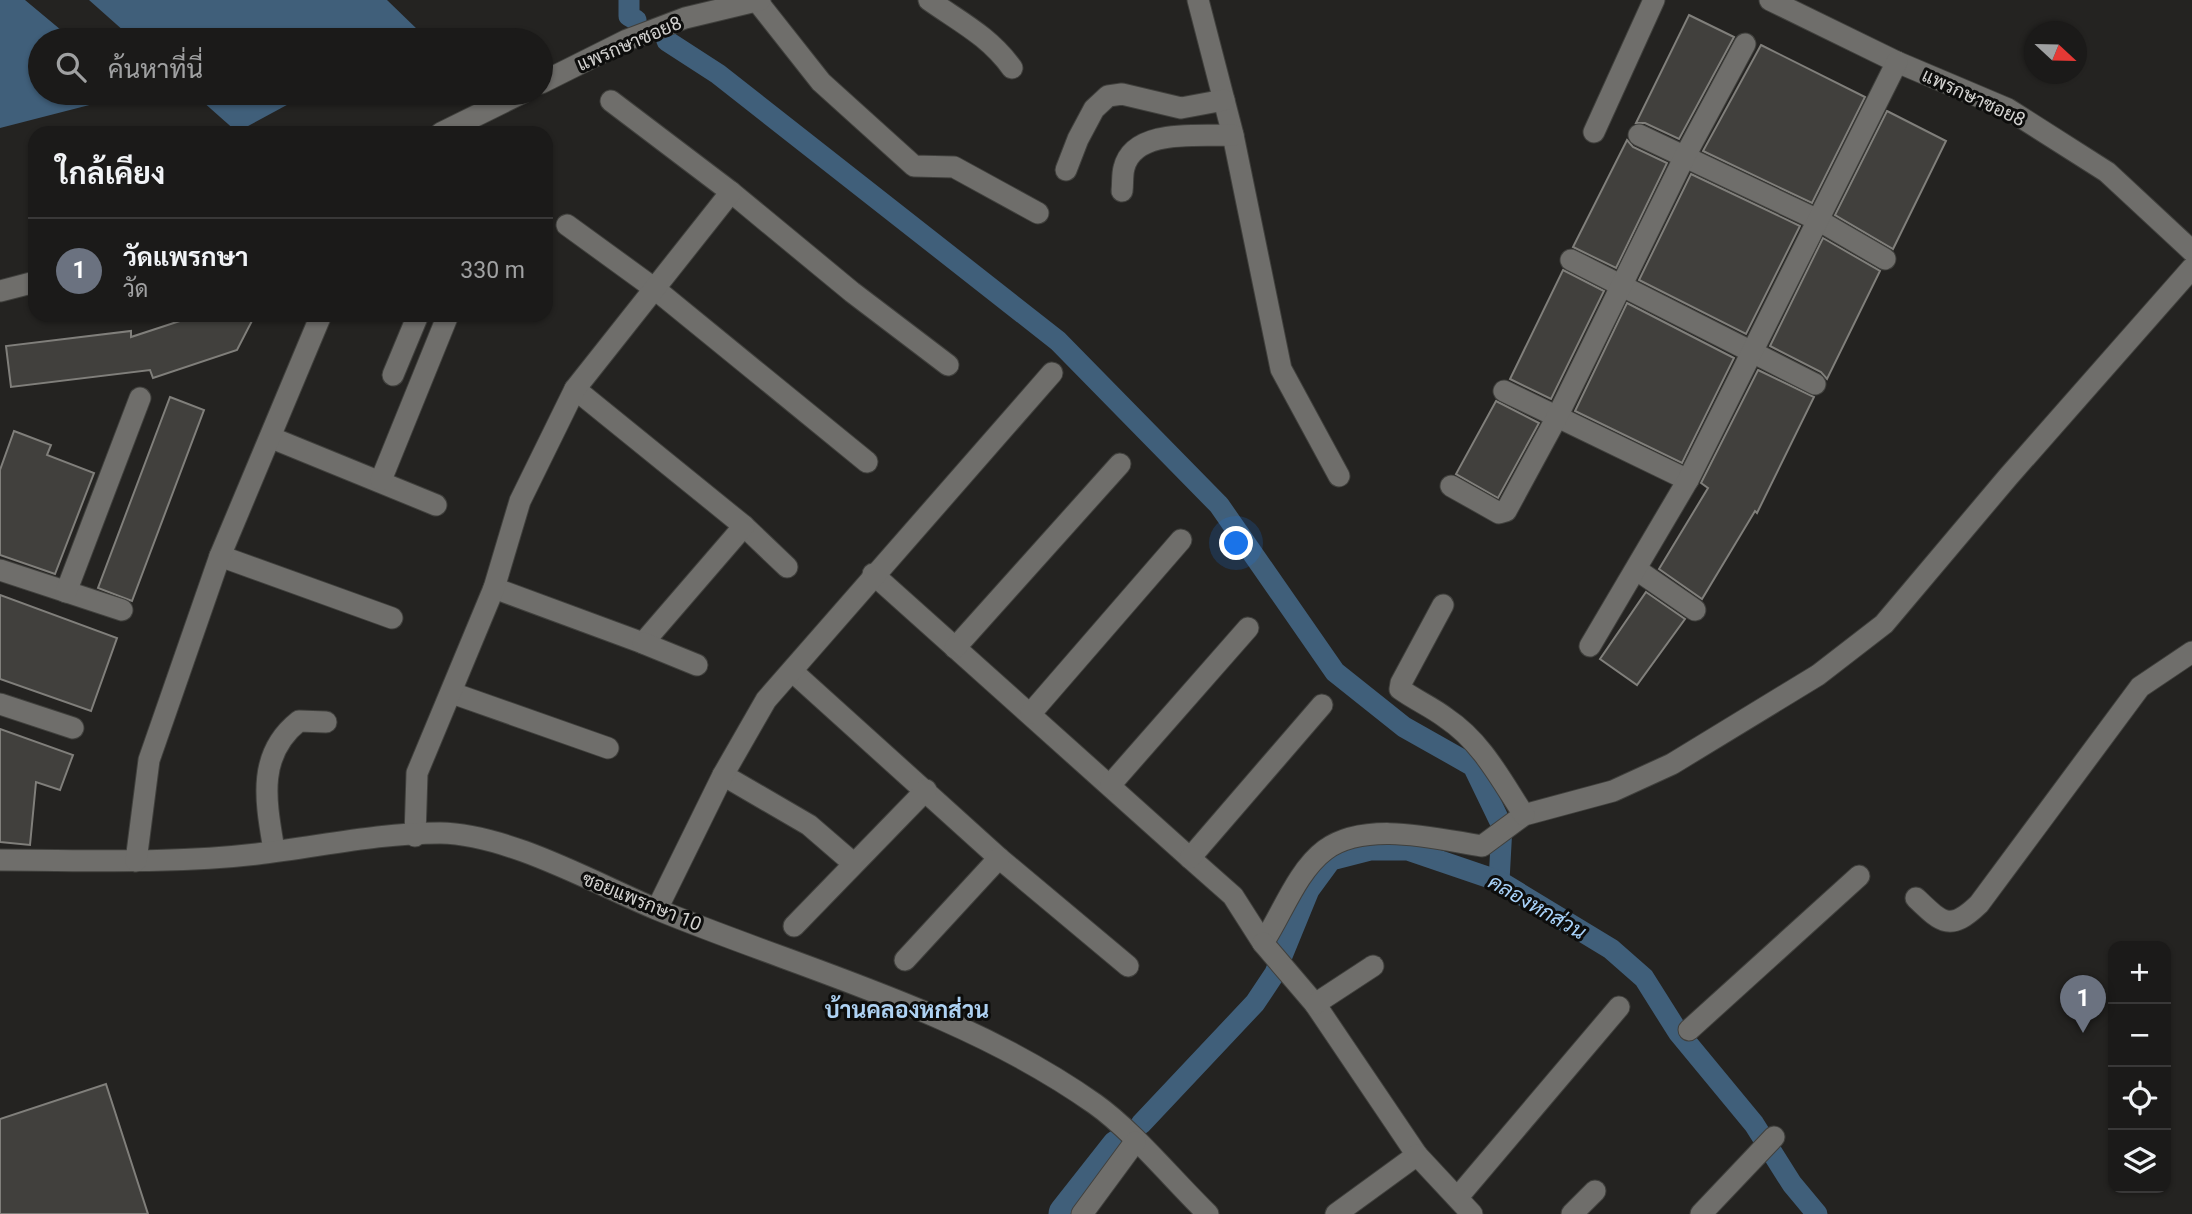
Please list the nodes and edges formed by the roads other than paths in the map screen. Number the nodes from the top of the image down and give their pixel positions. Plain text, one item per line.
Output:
1 (759, 0) edge
2 (929, 0) edge
3 (1198, 0) edge
4 (1654, 0) edge
5 (1770, 0) edge
6 (1745, 44) dead end
7 (1896, 62) junction
8 (1012, 68) dead end
9 (553, 77) edge
10 (1224, 100) junction
11 (611, 101) dead end
12 (498, 105) edge
13 (455, 126) edge
14 (1594, 132) dead end
15 (1233, 135) junction
16 (1639, 135) dead end
17 (1685, 156) junction
18 (1066, 170) dead end
19 (1122, 191) dead end
20 (731, 192) junction
21 (1038, 213) dead end
22 (1818, 220) junction
23 (567, 225) dead end
24 (2190, 245) edge
25 (1885, 259) dead end
26 (1571, 260) dead end
27 (2192, 268) edge
28 (28, 284) edge
29 (1622, 287) junction
30 (654, 289) junction
31 (0, 291) edge
32 (318, 322) edge
33 (415, 322) edge
34 (445, 322) edge
35 (1752, 354) junction
36 (948, 365) dead end
37 (1052, 373) dead end
38 (393, 375) dead end
39 (1815, 384) dead end
40 (575, 389) junction
41 (1504, 391) dead end
42 (140, 398) dead end
43 (1557, 417) junction
44 (272, 438) junction
45 (866, 462) dead end
46 (1120, 464) dead end
47 (1339, 476) dead end
48 (382, 480) junction
49 (1688, 481) junction
50 (1451, 486) dead end
51 (436, 505) dead end
52 (744, 526) junction
53 (1181, 540) dead end
54 (220, 556) junction
55 (787, 567) dead end
56 (0, 570) edge
57 (1637, 570) junction
58 (873, 574) junction
59 (494, 589) junction
60 (66, 592) junction
61 (1443, 604) dead end
62 (122, 610) dead end
63 (1695, 610) dead end
64 (392, 618) dead end
65 (1248, 628) dead end
66 (643, 643) junction
67 (1590, 646) dead end
68 (955, 648) junction
69 (2192, 652) edge
70 (697, 665) dead end
71 (792, 671) junction
72 (452, 693) junction
73 (0, 705) edge
74 (1322, 705) dead end
75 (1031, 713) junction
76 (326, 722) dead end
77 (72, 728) dead end
78 (608, 748) dead end
79 (723, 775) junction
80 (1111, 784) junction
81 (926, 790) junction
82 (1517, 819) junction
83 (415, 835) junction
84 (274, 850) junction
85 (999, 858) junction
86 (1189, 858) junction
87 (0, 860) edge
88 (136, 861) junction
89 (853, 863) junction
90 (1859, 876) dead end
91 (1916, 898) dead end
92 (657, 909) junction
93 (794, 926) dead end
94 (1265, 948) junction
95 (905, 960) dead end
96 (1128, 966) dead end
97 (1373, 966) dead end
98 (1309, 997) junction
99 (1619, 1007) dead end
100 (1689, 1030) dead end
101 (1774, 1138) dead end
102 (1135, 1142) junction
103 (1417, 1155) junction
104 (1595, 1191) dead end
105 (1458, 1197) junction
106 (1083, 1214) edge
107 (1208, 1214) edge
108 (1336, 1214) edge
109 (1472, 1214) edge
110 (1572, 1214) edge
111 (1701, 1214) edge

1 - 9 street, แพรกษาซอย8
1 - 21 street
2 - 8 street
3 - 10 street
4 - 14 street
5 - 7 street, แพรกษาซอย8
6 - 17 street
7 - 22 street
7 - 24 street, แพรกษาซอย8
10 - 15 street
10 - 18 street
11 - 20 street
12 - 13 street
15 - 19 street
15 - 47 street
16 - 17 street
17 - 22 street
17 - 29 street
20 - 30 street
20 - 36 street
22 - 25 street
22 - 35 street
23 - 30 street
26 - 29 street
27 - 82 street
28 - 31 street
29 - 35 street
29 - 43 street
30 - 40 street
30 - 45 street
32 - 44 street
33 - 38 street
34 - 48 street
35 - 39 street
35 - 49 street
37 - 58 street
40 - 52 street
40 - 59 street
41 - 43 street
42 - 60 street
43 - 49 street
43 - 50 street
44 - 48 street
44 - 54 street
46 - 68 street
48 - 51 street
49 - 57 street
52 - 55 street
52 - 66 street
53 - 75 street
54 - 64 street
54 - 88 street
56 - 60 street
57 - 63 street
57 - 67 street
58 - 68 street
58 - 71 street
59 - 66 street
59 - 72 street
60 - 62 street
61 - 82 street
65 - 80 street
66 - 70 street
68 - 75 street
69 - 91 street
71 - 79 street
71 - 81 street
72 - 78 street
72 - 83 street
73 - 77 street
74 - 86 street
75 - 80 street
76 - 84 street
79 - 89 street
79 - 92 street
80 - 86 street
81 - 85 street
81 - 89 street
82 - 94 street
83 - 84 street, ซอยแพรกษา 10
83 - 92 street, ซอยแพรกษา 10
84 - 88 street, ซอยแพรกษา 10
85 - 95 street
85 - 96 street
86 - 94 street
87 - 88 street, ซอยแพรกษา 10
89 - 93 street
90 - 100 street
92 - 102 street, ซอยแพรกษา 10
94 - 98 street
97 - 98 street
98 - 103 street
99 - 105 street
101 - 111 street
102 - 106 street
102 - 107 street, ซอยแพรกษา 10
103 - 105 street
103 - 108 street
104 - 110 street
105 - 109 street

